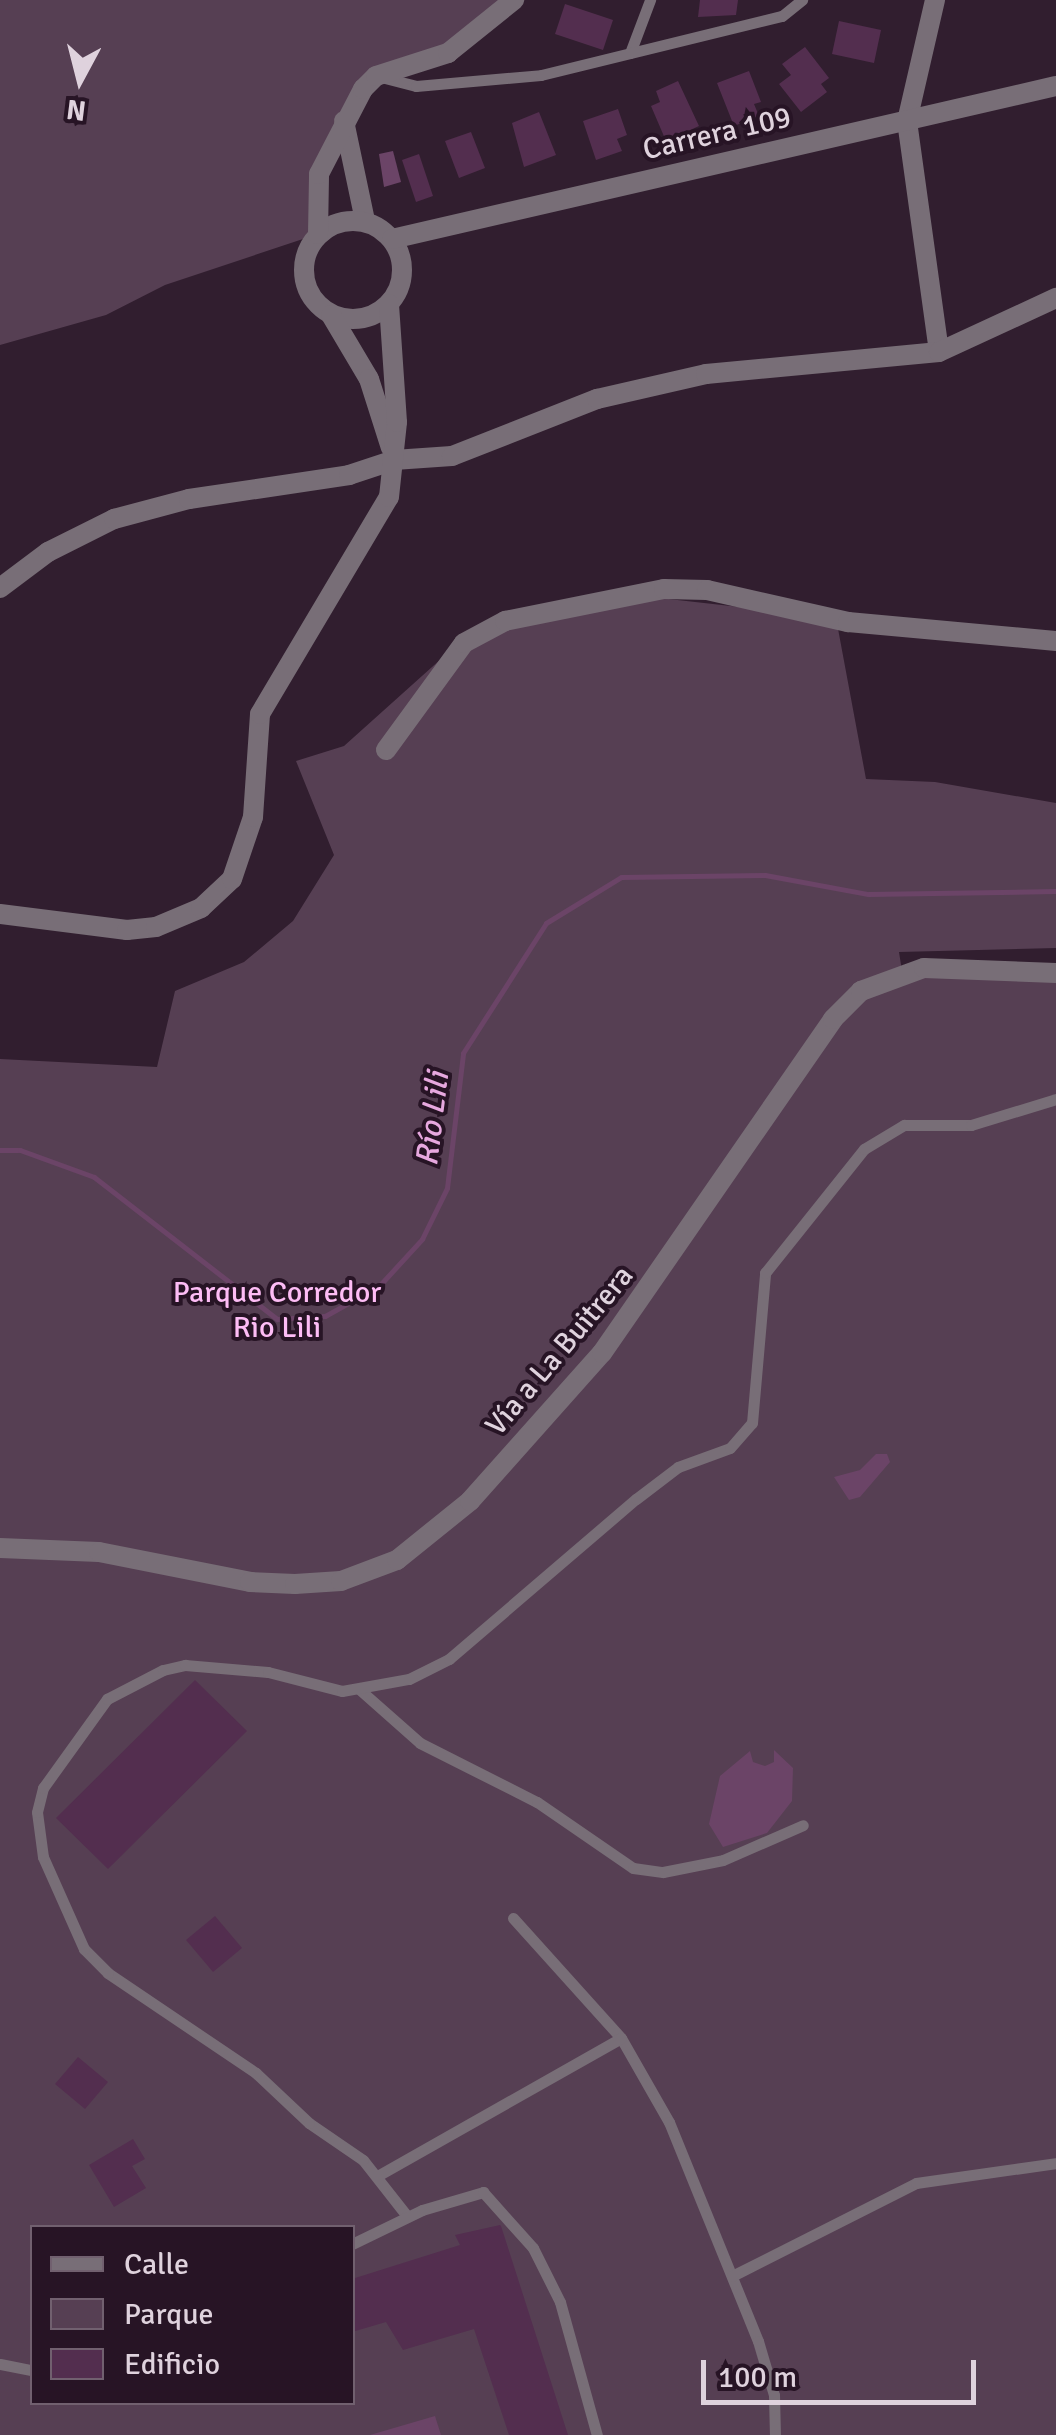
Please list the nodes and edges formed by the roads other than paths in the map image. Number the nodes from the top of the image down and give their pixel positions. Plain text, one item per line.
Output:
1 (514, 0) edge
2 (650, 0) edge
3 (802, 0) edge
4 (935, 0) edge
5 (630, 53) junction
6 (376, 76) junction
7 (1056, 86) edge
8 (344, 119) junction
9 (908, 121) junction
10 (365, 221) junction
11 (318, 234) junction
12 (392, 239) junction
13 (1056, 298) edge
14 (388, 304) junction
15 (332, 314) junction
16 (939, 352) junction
17 (394, 460) junction
18 (0, 588) edge
19 (1056, 641) edge
20 (386, 750) dead end
21 (0, 914) edge
22 (1056, 973) edge
23 (1056, 1099) edge
24 (0, 1548) edge
25 (359, 1690) junction
26 (803, 1825) dead end
27 (513, 1918) dead end
28 (620, 2038) junction
29 (1056, 2162) edge
30 (379, 2175) junction
31 (407, 2216) junction
32 (355, 2242) edge
33 (732, 2276) junction
34 (0, 2364) edge
35 (30, 2370) edge
36 (597, 2435) edge
37 (775, 2435) edge

1 - 6 street
2 - 5 lane
3 - 5 lane
4 - 9 street
5 - 6 lane
6 - 8 street
7 - 9 street, Carrera 109
8 - 10 street
8 - 11 street
9 - 12 street, Carrera 109
9 - 16 street
10 - 11 street
10 - 12 street
11 - 15 street
12 - 14 street
13 - 16 street
14 - 15 street
14 - 17 street
15 - 17 street
16 - 17 street
17 - 18 street
17 - 21 street
19 - 20 street
22 - 24 street, Vía a La Buitrera
23 - 25 lane
25 - 26 lane
25 - 30 lane
27 - 28 lane
28 - 30 lane
28 - 33 lane
29 - 33 lane
30 - 31 lane
31 - 32 lane
31 - 36 lane
33 - 37 lane
34 - 35 lane

